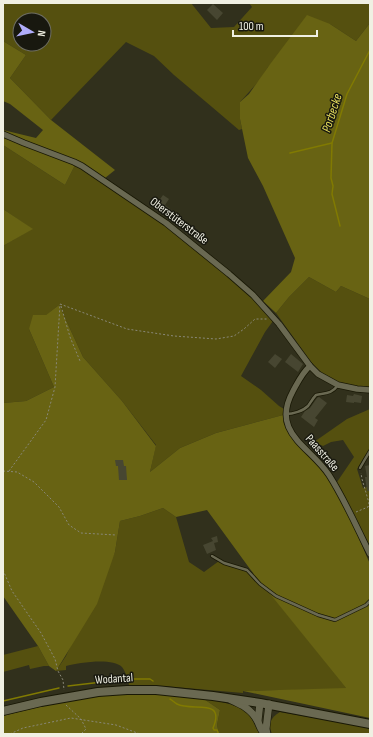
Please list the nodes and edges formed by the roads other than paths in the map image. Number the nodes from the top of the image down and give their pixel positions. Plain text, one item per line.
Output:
1 (3, 134) edge
2 (310, 366) junction
3 (338, 385) junction
4 (370, 390) edge
5 (286, 414) junction
6 (370, 451) edge
7 (360, 468) road end
8 (370, 554) edge
9 (212, 556) dead end
10 (370, 601) edge
11 (228, 698) junction
12 (260, 703) junction
13 (269, 704) junction
14 (3, 711) edge
15 (258, 721) junction
16 (370, 724) edge
17 (266, 734) edge

1 - 2 street, Oberstüterstraße
2 - 3 street, Oberstüterstraße
2 - 5 street
3 - 4 street, Oberstüterstraße
3 - 5 lane
5 - 8 street, Paasstraße
6 - 7 lane
9 - 10 lane
11 - 12 main road, Wodantal
11 - 14 main road, Wodantal
11 - 15 street, Wodantal
12 - 13 main road, Wodantal
12 - 15 street
13 - 16 main road, Wodantal
13 - 17 street, Wodantal
15 - 17 street, Wodantal

